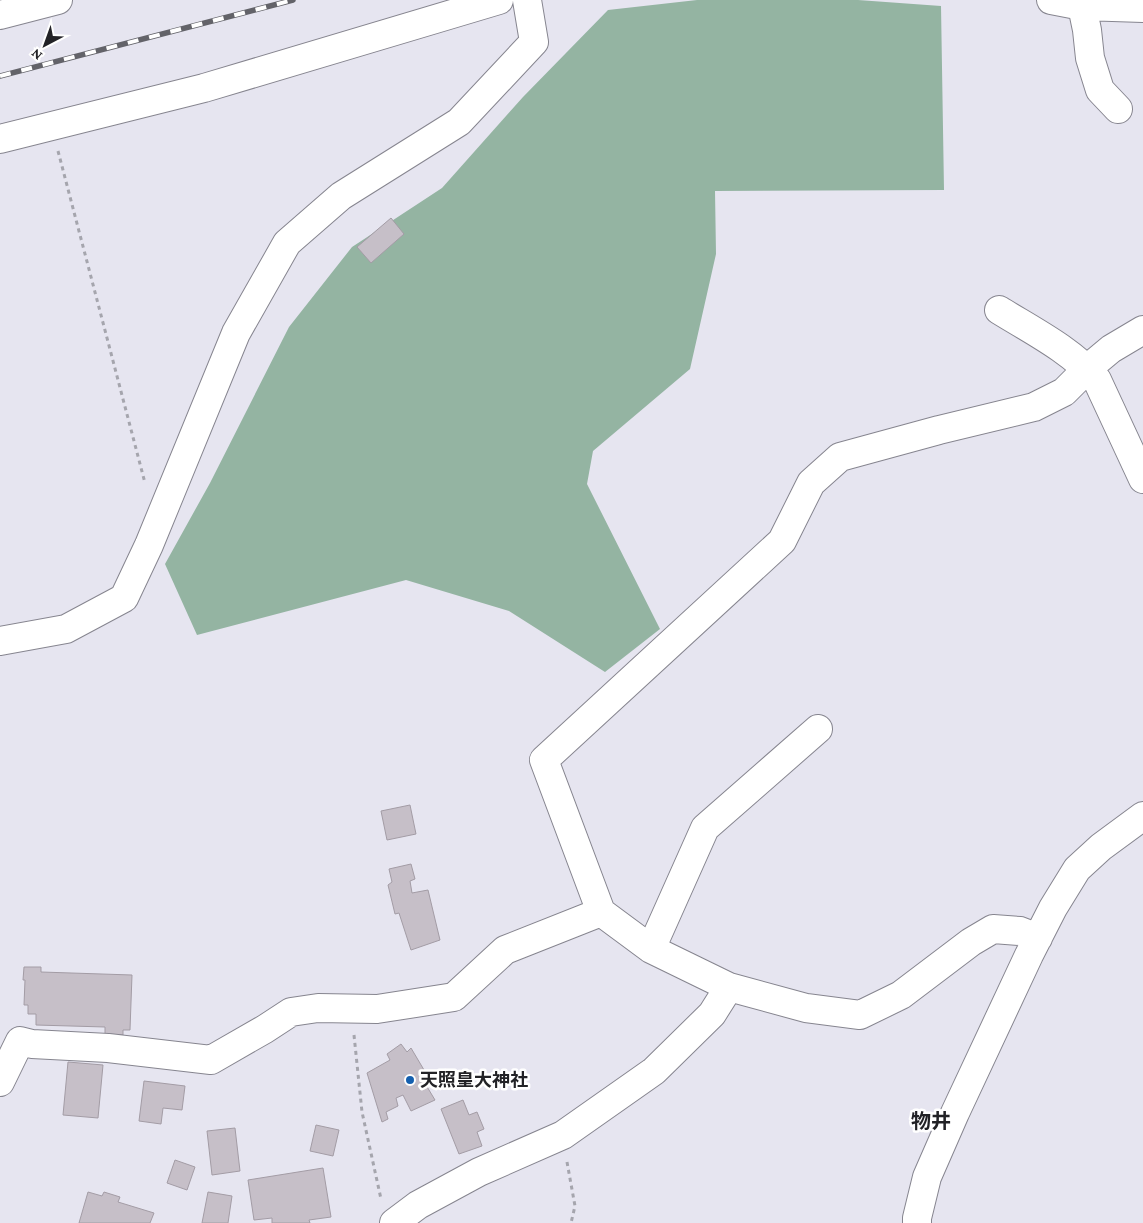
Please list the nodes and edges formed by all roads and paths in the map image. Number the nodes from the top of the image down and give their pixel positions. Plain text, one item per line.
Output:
1 (58, 0) edge
2 (499, 0) edge
3 (527, 0) edge
4 (1053, 0) edge
5 (1082, 6) junction
6 (1143, 8) edge
7 (0, 15) edge
8 (1118, 109) dead end
9 (0, 139) edge
10 (56, 145) dead end
11 (999, 310) dead end
12 (1143, 330) edge
13 (1087, 369) junction
14 (1143, 478) edge
15 (145, 483) dead end
16 (0, 641) edge
17 (818, 729) dead end
18 (1142, 818) edge
19 (601, 912) junction
20 (1038, 938) junction
21 (651, 949) junction
22 (729, 987) junction
23 (362, 1009) junction
24 (0, 1082) edge
25 (563, 1135) junction
26 (394, 1223) edge
27 (571, 1223) edge
28 (917, 1223) edge

1 - 7 street
2 - 9 street
3 - 16 street
4 - 5 street
5 - 6 street
5 - 8 street
10 - 15 path
11 - 13 street
12 - 13 street
13 - 14 street
13 - 19 street
17 - 21 street
18 - 20 street
19 - 21 street
19 - 23 street
20 - 22 street
20 - 28 street
21 - 22 street
22 - 25 street
23 - 24 street
23 - 26 path
25 - 26 street
25 - 27 path

